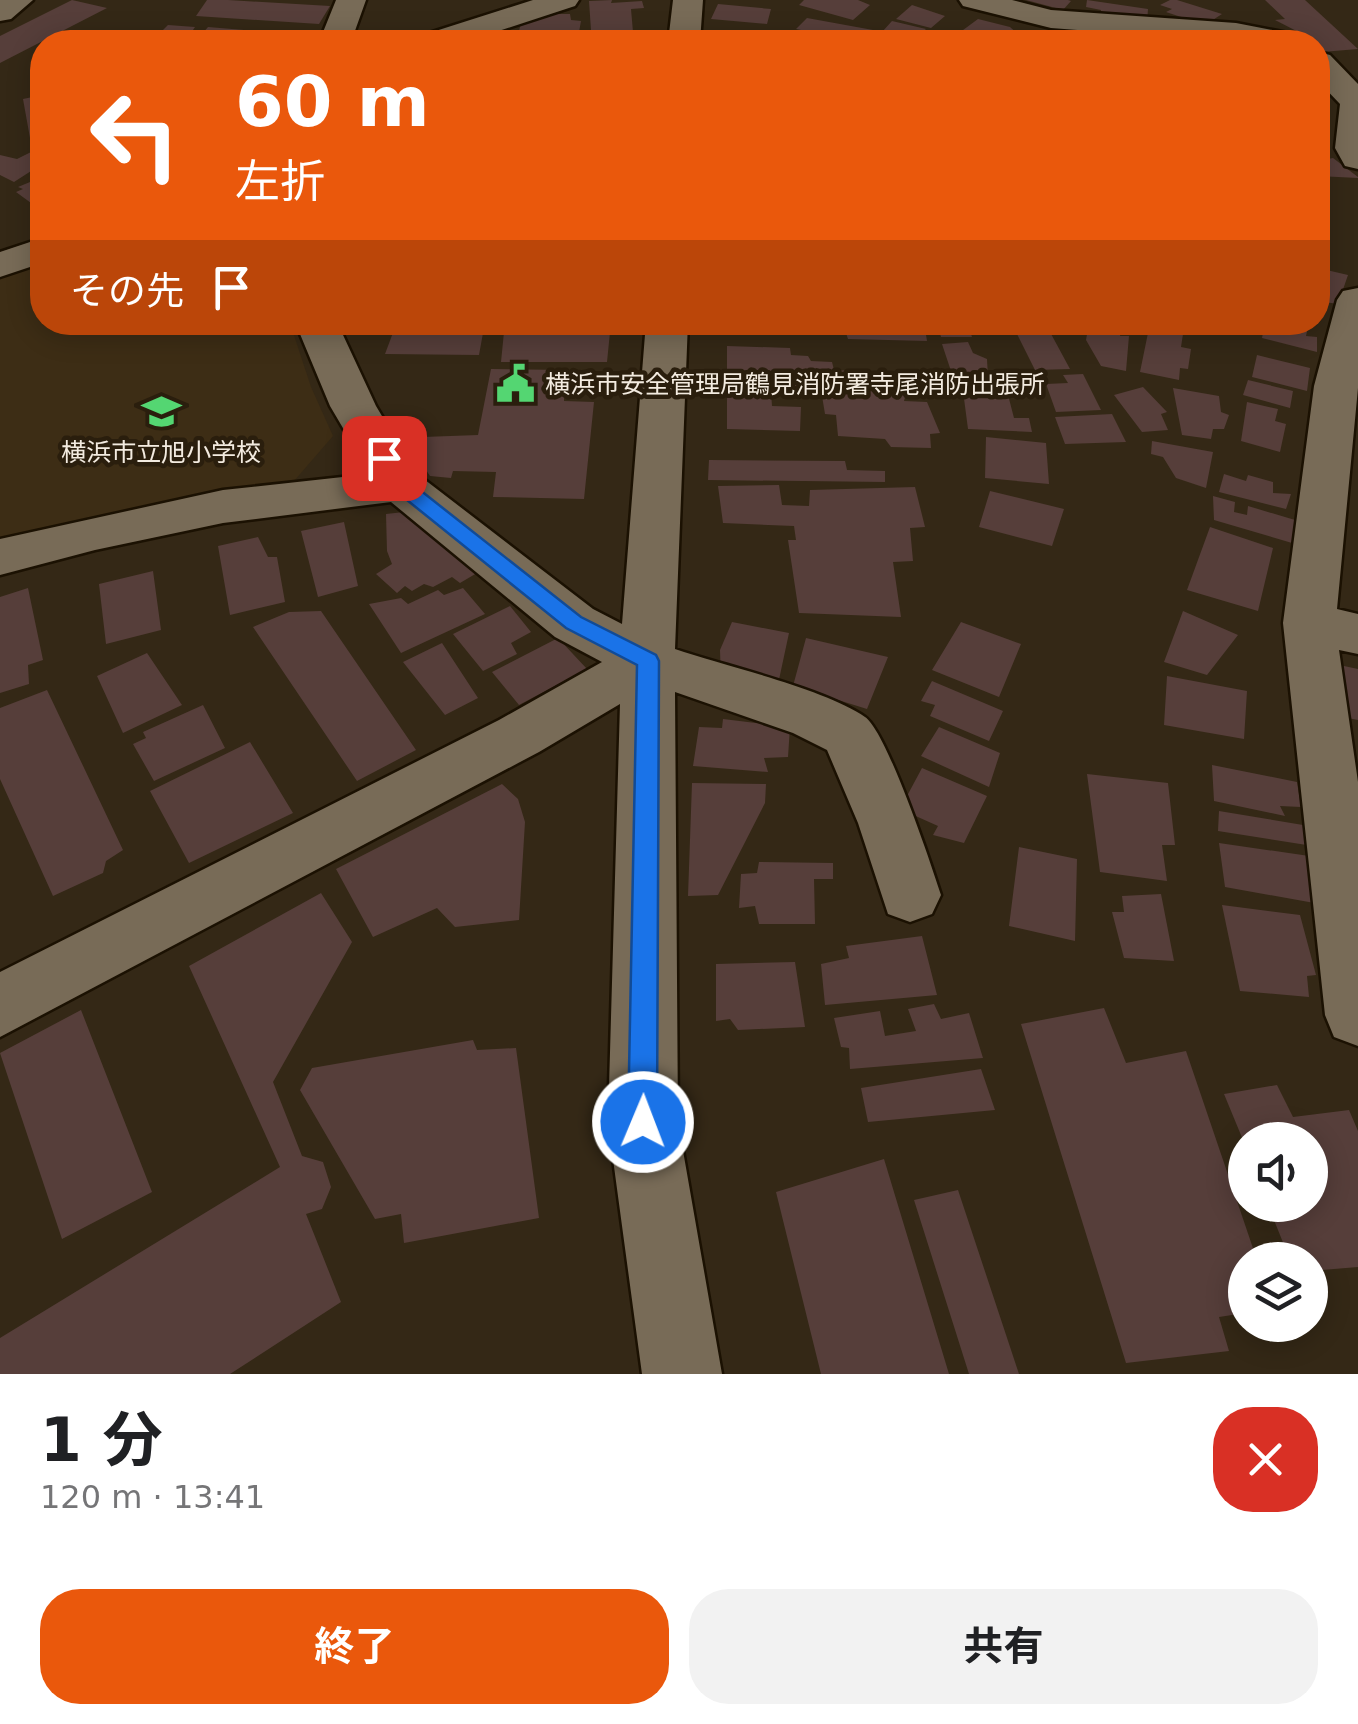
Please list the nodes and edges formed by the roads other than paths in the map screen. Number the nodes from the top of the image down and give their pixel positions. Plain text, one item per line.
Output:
1 (18, 0) edge
2 (352, 0) edge
3 (564, 0) edge
4 (688, 0) edge
5 (974, 0) edge
6 (1211, 0) edge
7 (0, 12) edge
8 (340, 30) edge
9 (471, 30) edge
10 (685, 30) edge
11 (1197, 30) edge
12 (1273, 30) edge
13 (1330, 74) edge
14 (1358, 158) edge
15 (30, 254) edge
16 (0, 265) edge
17 (1343, 306) edge
18 (322, 335) edge
19 (666, 335) edge
20 (1349, 372) edge
21 (399, 484) junction
22 (0, 557) edge
23 (1334, 629) edge
24 (648, 661) junction
25 (910, 896) dead end
26 (0, 1006) edge
27 (1358, 1015) edge
28 (682, 1374) edge

1 - 7 street
2 - 8 street
3 - 9 street
4 - 10 street
5 - 11 street
6 - 12 street
13 - 14 street
15 - 16 street
17 - 20 street
18 - 21 street
19 - 24 street
20 - 23 street
21 - 22 street
21 - 24 street
23 - 27 street
24 - 25 street
24 - 26 street
24 - 28 street

